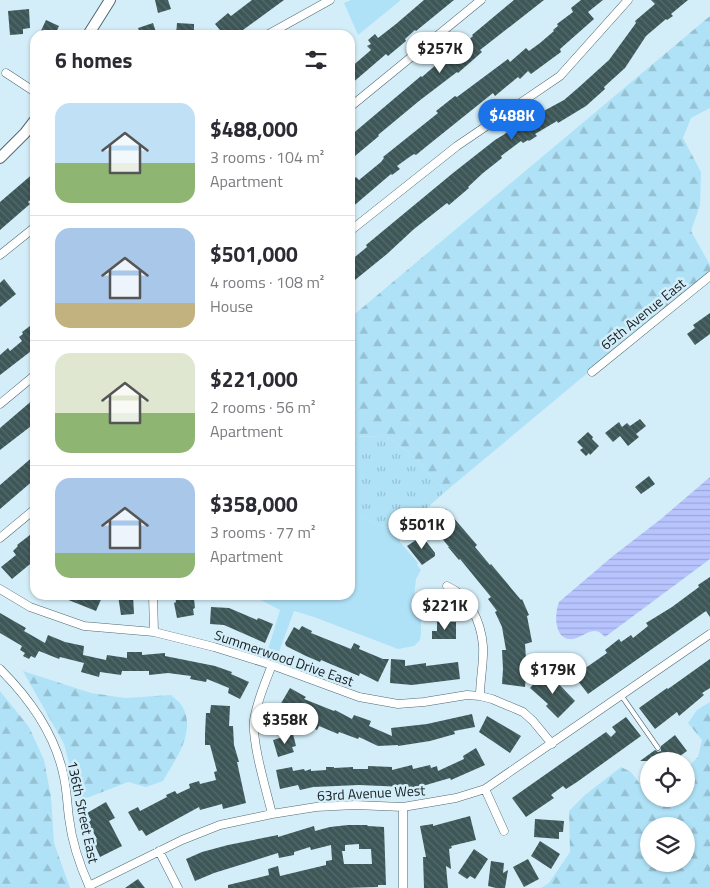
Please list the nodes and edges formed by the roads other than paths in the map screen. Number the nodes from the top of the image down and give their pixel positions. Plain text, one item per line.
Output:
1 (110, 0) edge
2 (330, 0) edge
3 (480, 0) edge
4 (628, 0) edge
5 (91, 30) edge
6 (276, 30) edge
7 (6, 73) dead end
8 (30, 89) edge
9 (355, 104) edge
10 (30, 126) edge
11 (0, 158) edge
12 (355, 227) edge
13 (30, 231) edge
14 (0, 255) edge
15 (710, 276) edge
16 (592, 372) dead end
17 (30, 379) edge
18 (0, 404) edge
19 (30, 512) edge
20 (0, 538) edge
21 (447, 586) dead end
22 (0, 589) edge
23 (153, 600) edge
24 (154, 632) junction
25 (710, 634) edge
26 (272, 665) junction
27 (0, 669) edge
28 (622, 695) junction
29 (480, 696) junction
30 (552, 744) junction
31 (658, 748) dead end
32 (485, 789) junction
33 (403, 807) junction
34 (272, 814) junction
35 (504, 831) dead end
36 (159, 851) junction
37 (89, 887) edge
38 (178, 888) edge
39 (403, 888) edge

1 - 5 street
2 - 6 street
3 - 9 street
4 - 12 street
7 - 8 street
10 - 11 street
13 - 14 street
15 - 16 street, 65th Avenue East
17 - 18 street
19 - 20 street
21 - 29 street
22 - 24 street, Summerwood Drive East
23 - 24 street
24 - 26 street, Summerwood Drive East
25 - 28 street, 63rd Avenue West
26 - 29 street, Summerwood Drive East
26 - 34 street
27 - 37 street, 136th Street East
28 - 30 street, 63rd Avenue West
28 - 31 lane
29 - 30 street, Summerwood Drive East
30 - 32 street, 63rd Avenue West
32 - 33 street, 63rd Avenue West
32 - 35 street
33 - 34 street, 63rd Avenue West
33 - 39 street
34 - 36 street, 63rd Avenue West
36 - 37 street, 63rd Avenue West
36 - 38 street

